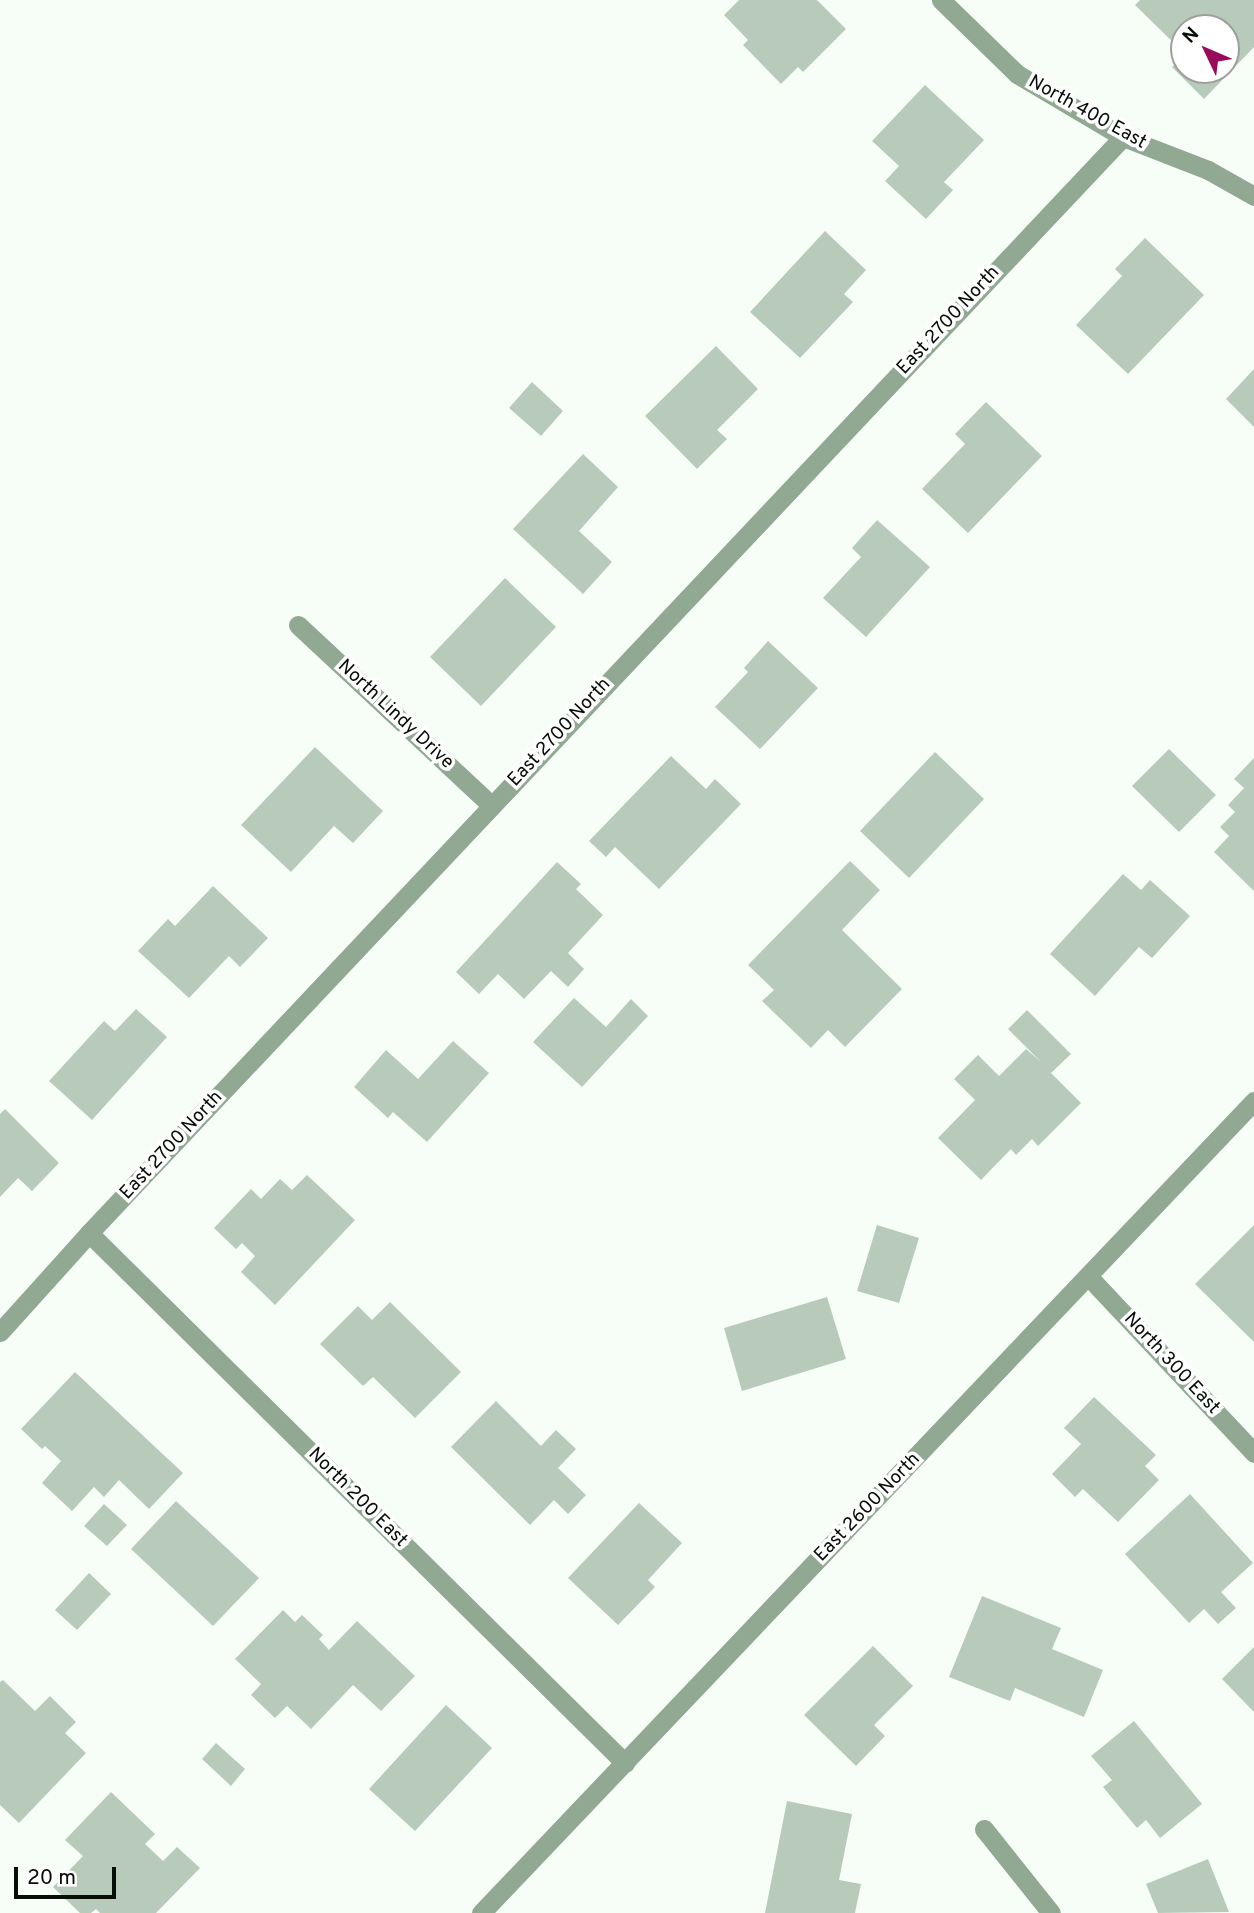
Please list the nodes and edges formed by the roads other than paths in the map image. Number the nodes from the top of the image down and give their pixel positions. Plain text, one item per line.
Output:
1 (940, 0) edge
2 (1123, 137) junction
3 (1254, 196) edge
4 (298, 625) dead end
5 (492, 806) junction
6 (1254, 1101) edge
7 (89, 1233) junction
8 (1088, 1276) junction
9 (0, 1332) edge
10 (1254, 1453) edge
11 (625, 1763) junction
12 (984, 1829) dead end
13 (481, 1913) edge
14 (1051, 1913) edge

1 - 2 street, North 400 East
2 - 3 street, North 400 East
2 - 5 street, East 2700 North
4 - 5 street, North Lindy Drive
5 - 7 street, East 2700 North
6 - 8 street, East 2600 North
7 - 9 street, East 2700 North
7 - 11 street, North 200 East
8 - 10 street, North 300 East
8 - 11 street, East 2600 North
11 - 13 street, East 2600 North
12 - 14 street

